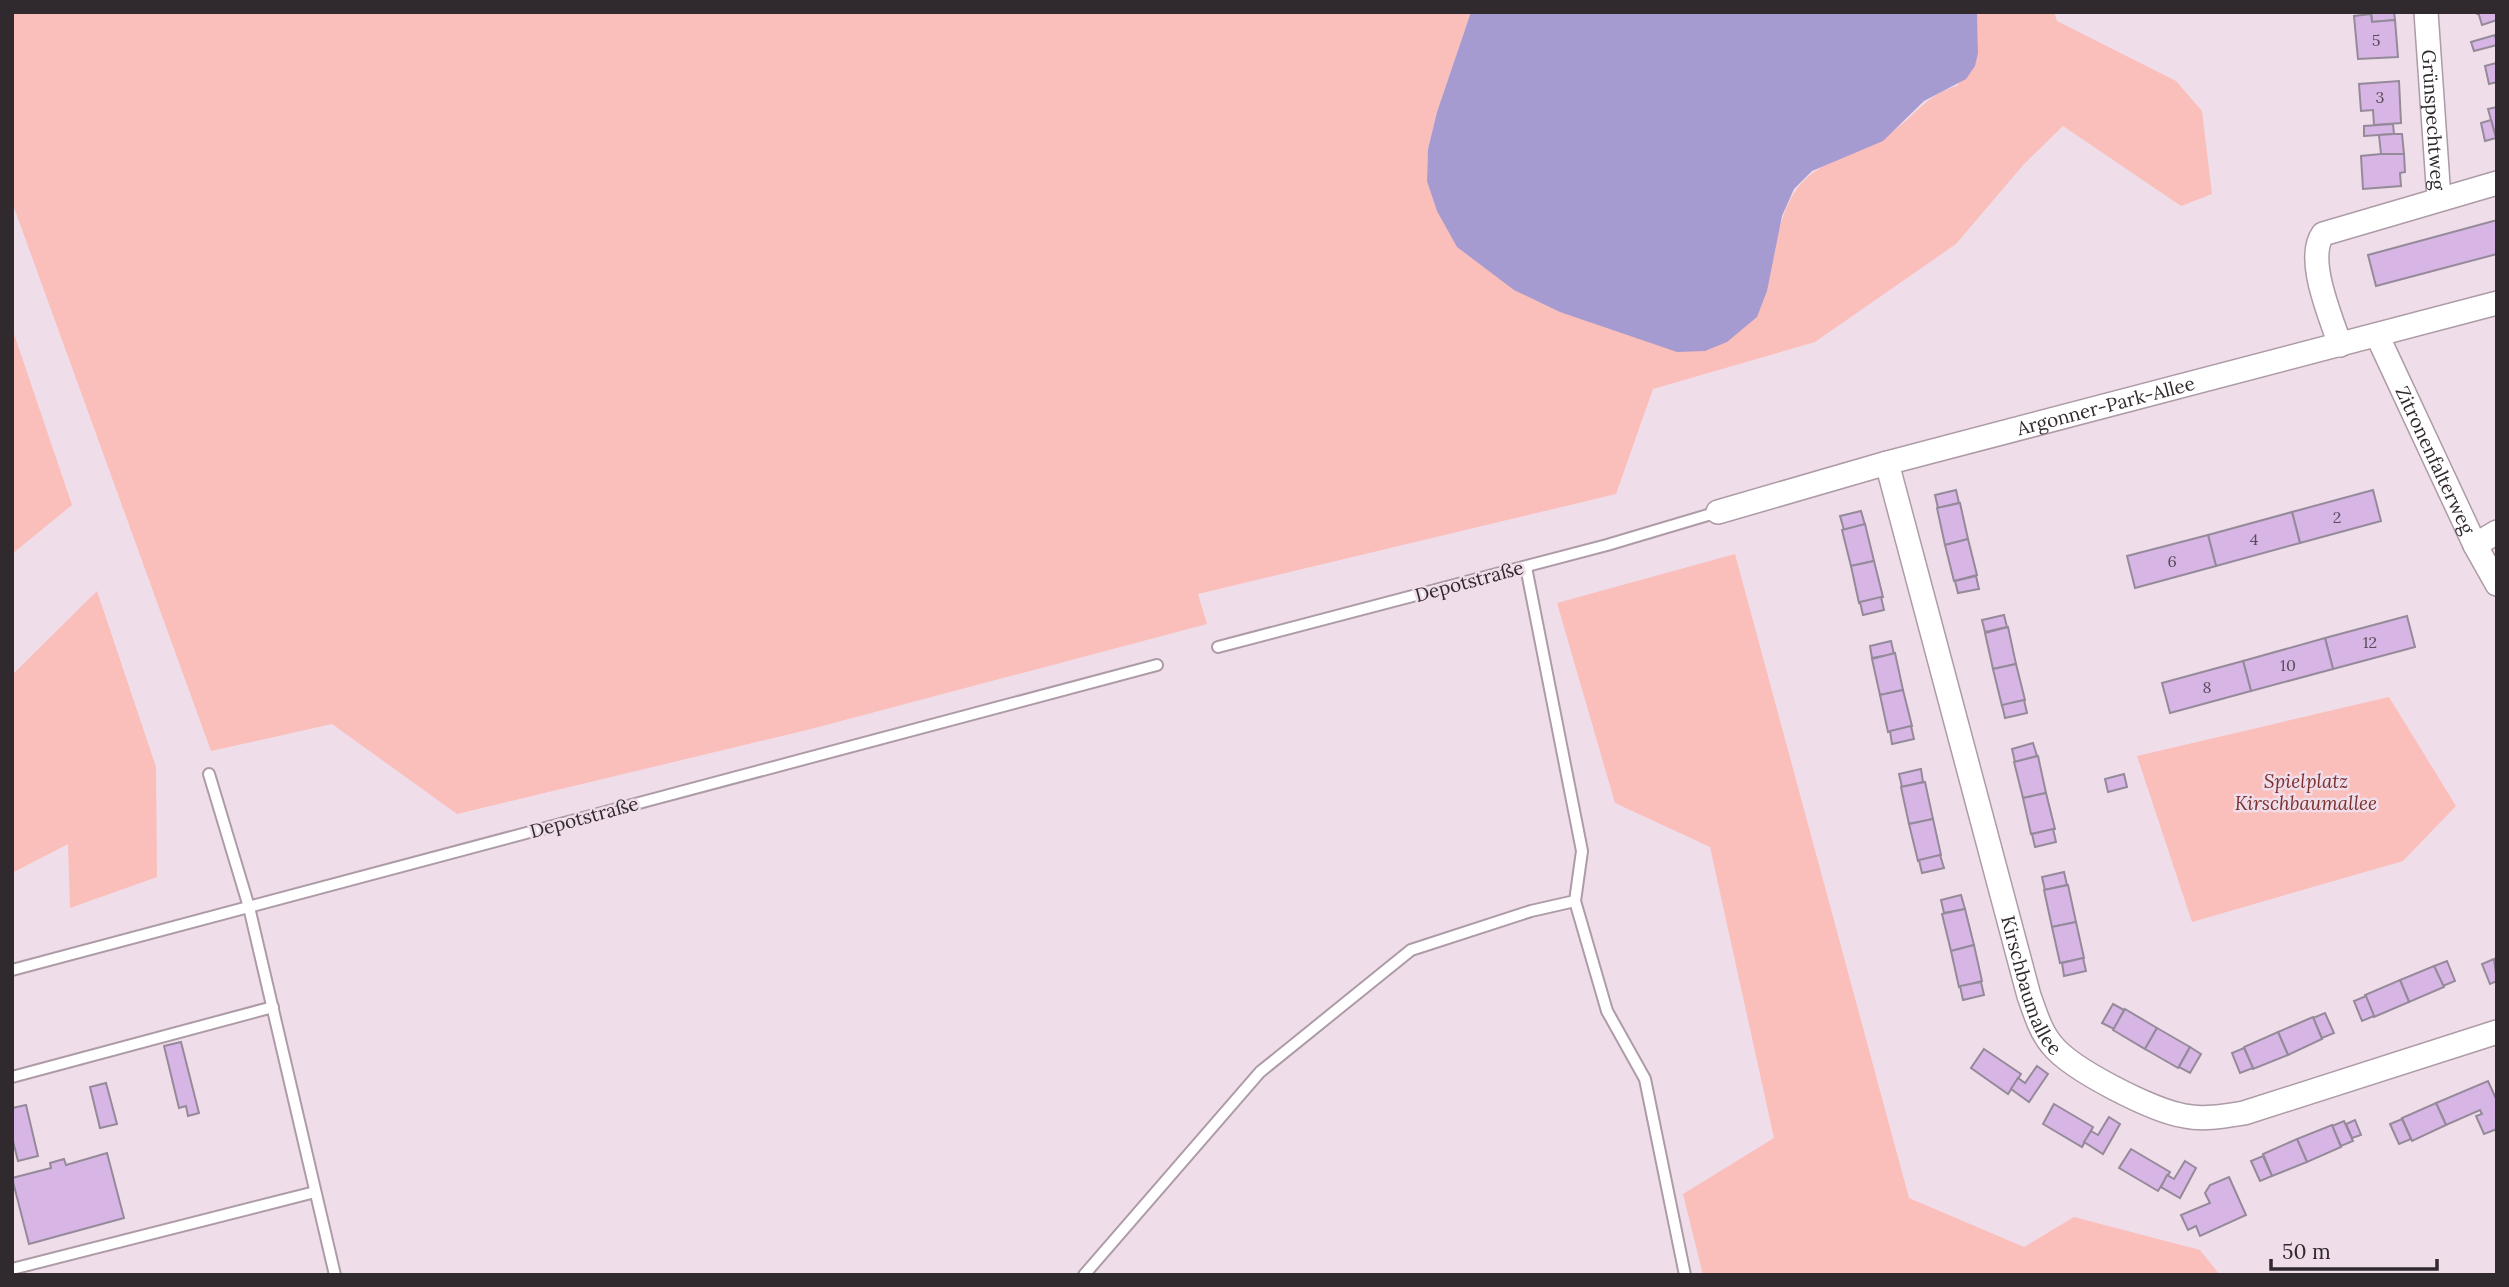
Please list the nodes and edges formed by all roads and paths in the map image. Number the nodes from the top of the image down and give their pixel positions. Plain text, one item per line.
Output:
1 (2426, 12) edge
2 (2497, 183) edge
3 (2438, 199) junction
4 (2497, 303) edge
5 (2377, 335) junction
6 (2340, 345) junction
7 (1887, 463) junction
8 (1718, 512) joint
9 (2497, 532) edge
10 (2474, 545) junction
11 (1525, 567) junction
12 (2497, 584) edge
13 (1218, 646) dead end
14 (1157, 665) dead end
15 (209, 774) dead end
16 (1575, 901) junction
17 (249, 907) junction
18 (12, 970) edge
19 (273, 1007) junction
20 (2497, 1031) edge
21 (12, 1077) edge
22 (315, 1192) junction
23 (12, 1269) edge
24 (335, 1275) edge
25 (1084, 1275) edge
26 (1685, 1275) edge

1 - 3 street, Grünspechtweg
2 - 3 street
3 - 6 street, Grünspechtweg
4 - 5 street, Argonner-Park-Allee
5 - 6 street, Argonner-Park-Allee
5 - 10 street, Zitronenfalterweg
6 - 7 street, Argonner-Park-Allee
7 - 8 street, Argonner-Park-Allee
7 - 20 street, Kirschbaumallee
8 - 11 lane, Depotstraße
9 - 10 street
10 - 12 street, Zitronenfalterweg
11 - 13 lane, Depotstraße
11 - 16 lane
14 - 17 lane, Depotstraße
15 - 17 lane
16 - 25 lane
16 - 26 lane
17 - 18 lane, Depotstraße
17 - 19 lane
19 - 21 lane
19 - 22 lane
22 - 23 lane
22 - 24 lane

